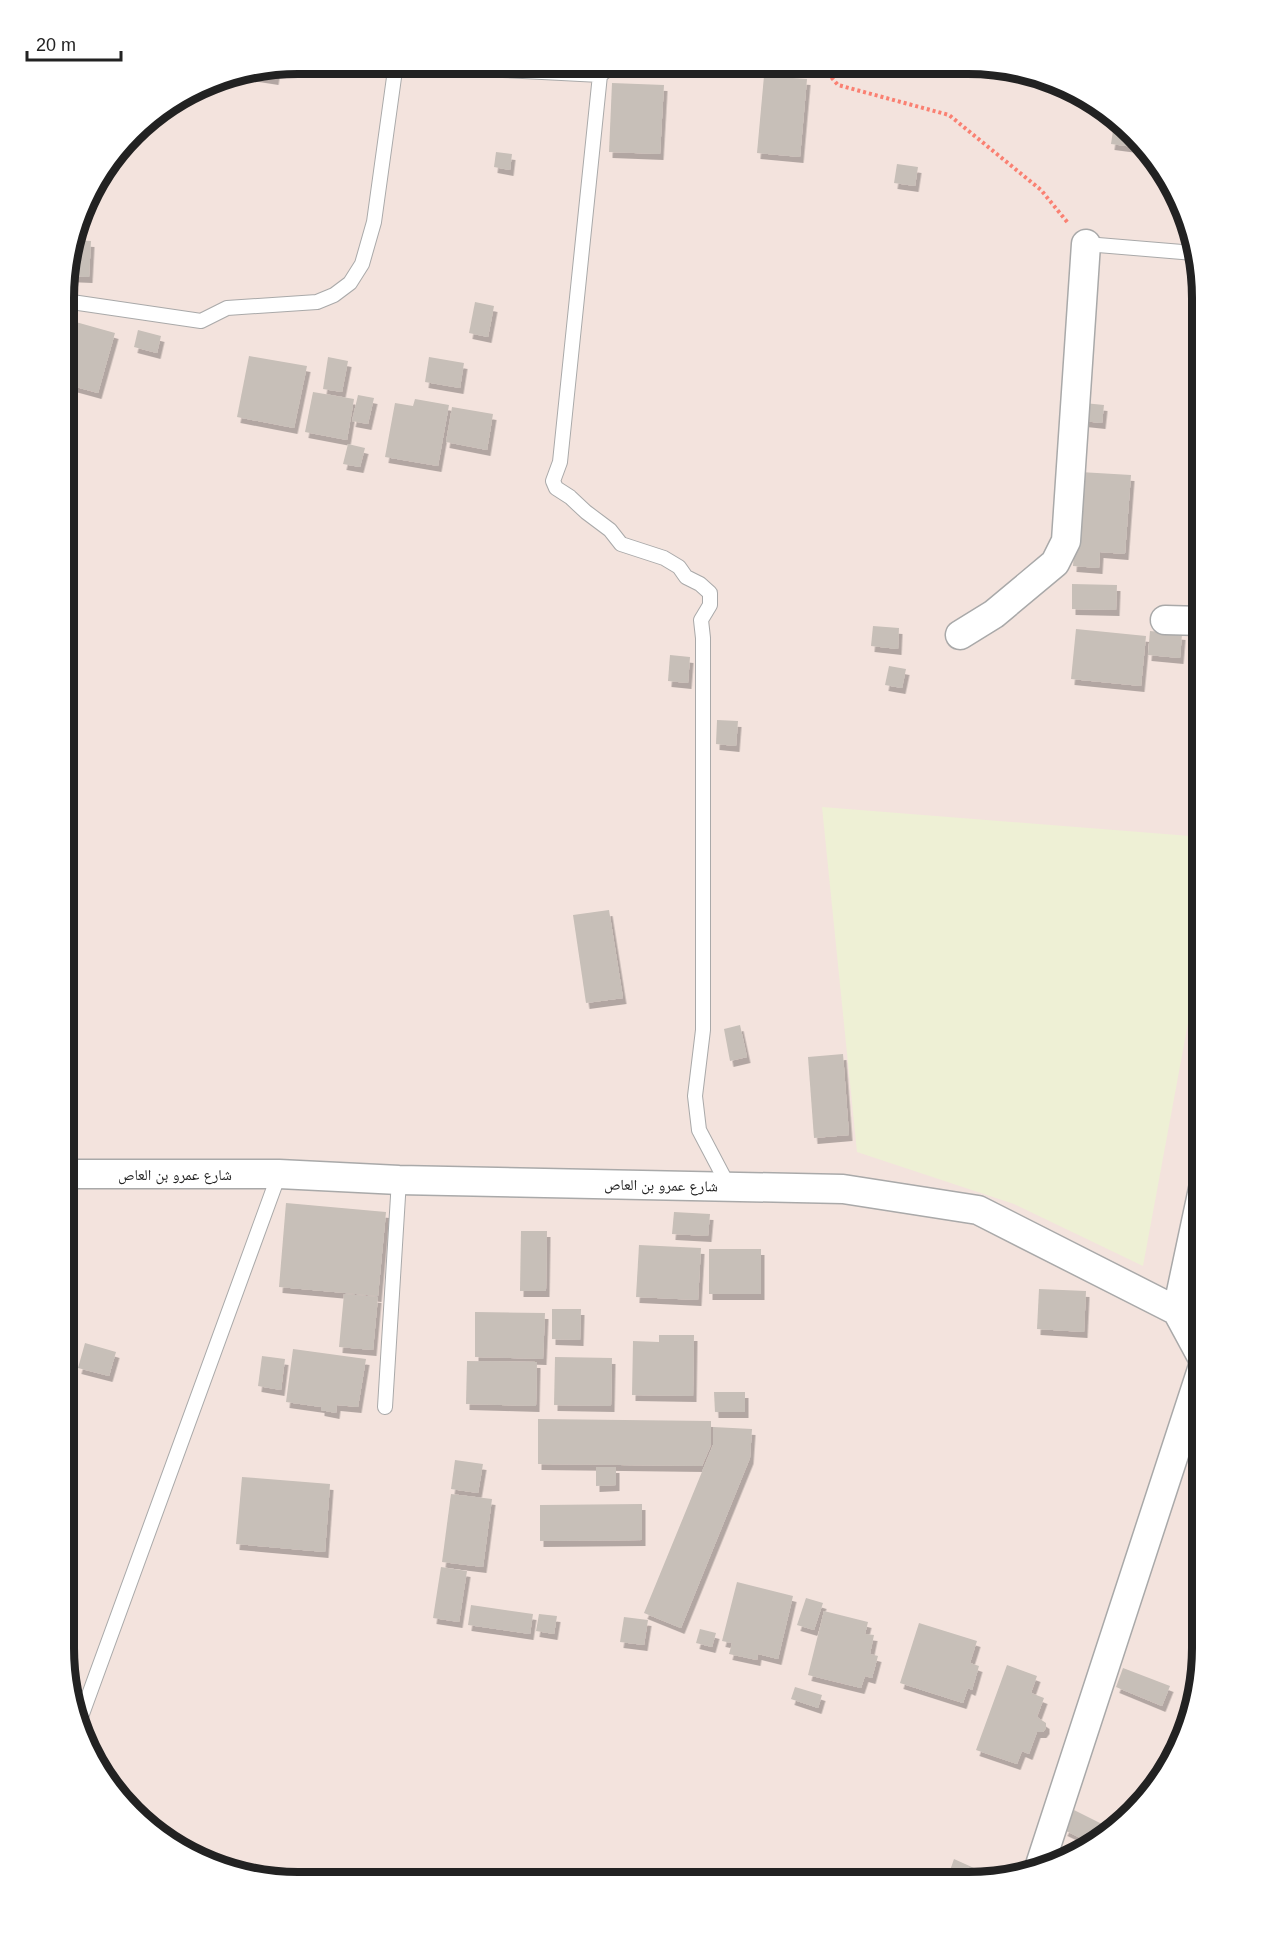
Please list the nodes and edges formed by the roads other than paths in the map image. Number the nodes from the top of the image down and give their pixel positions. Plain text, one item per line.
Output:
1 (394, 74) edge
2 (581, 74) edge
3 (600, 75) joint
4 (1086, 244) joint
5 (1188, 252) edge
6 (74, 302) edge
7 (1165, 620) dead end
8 (1192, 621) edge
9 (960, 635) dead end
10 (74, 1174) edge
11 (279, 1174) junction
12 (399, 1180) junction
13 (729, 1187) junction
14 (1192, 1241) edge
15 (1177, 1311) junction
16 (1192, 1339) edge
17 (1192, 1400) edge
18 (385, 1407) dead end
19 (83, 1712) edge
20 (1042, 1860) edge

1 - 6 lane
2 - 3 lane
3 - 13 lane
4 - 5 lane
4 - 9 street
7 - 8 street
10 - 11 street, شارع عمرو بن العاص
11 - 12 street, شارع عمرو بن العاص
11 - 19 lane
12 - 13 street, شارع عمرو بن العاص
12 - 18 lane
13 - 15 street, شارع عمرو بن العاص
14 - 15 street
15 - 16 street
17 - 20 street

